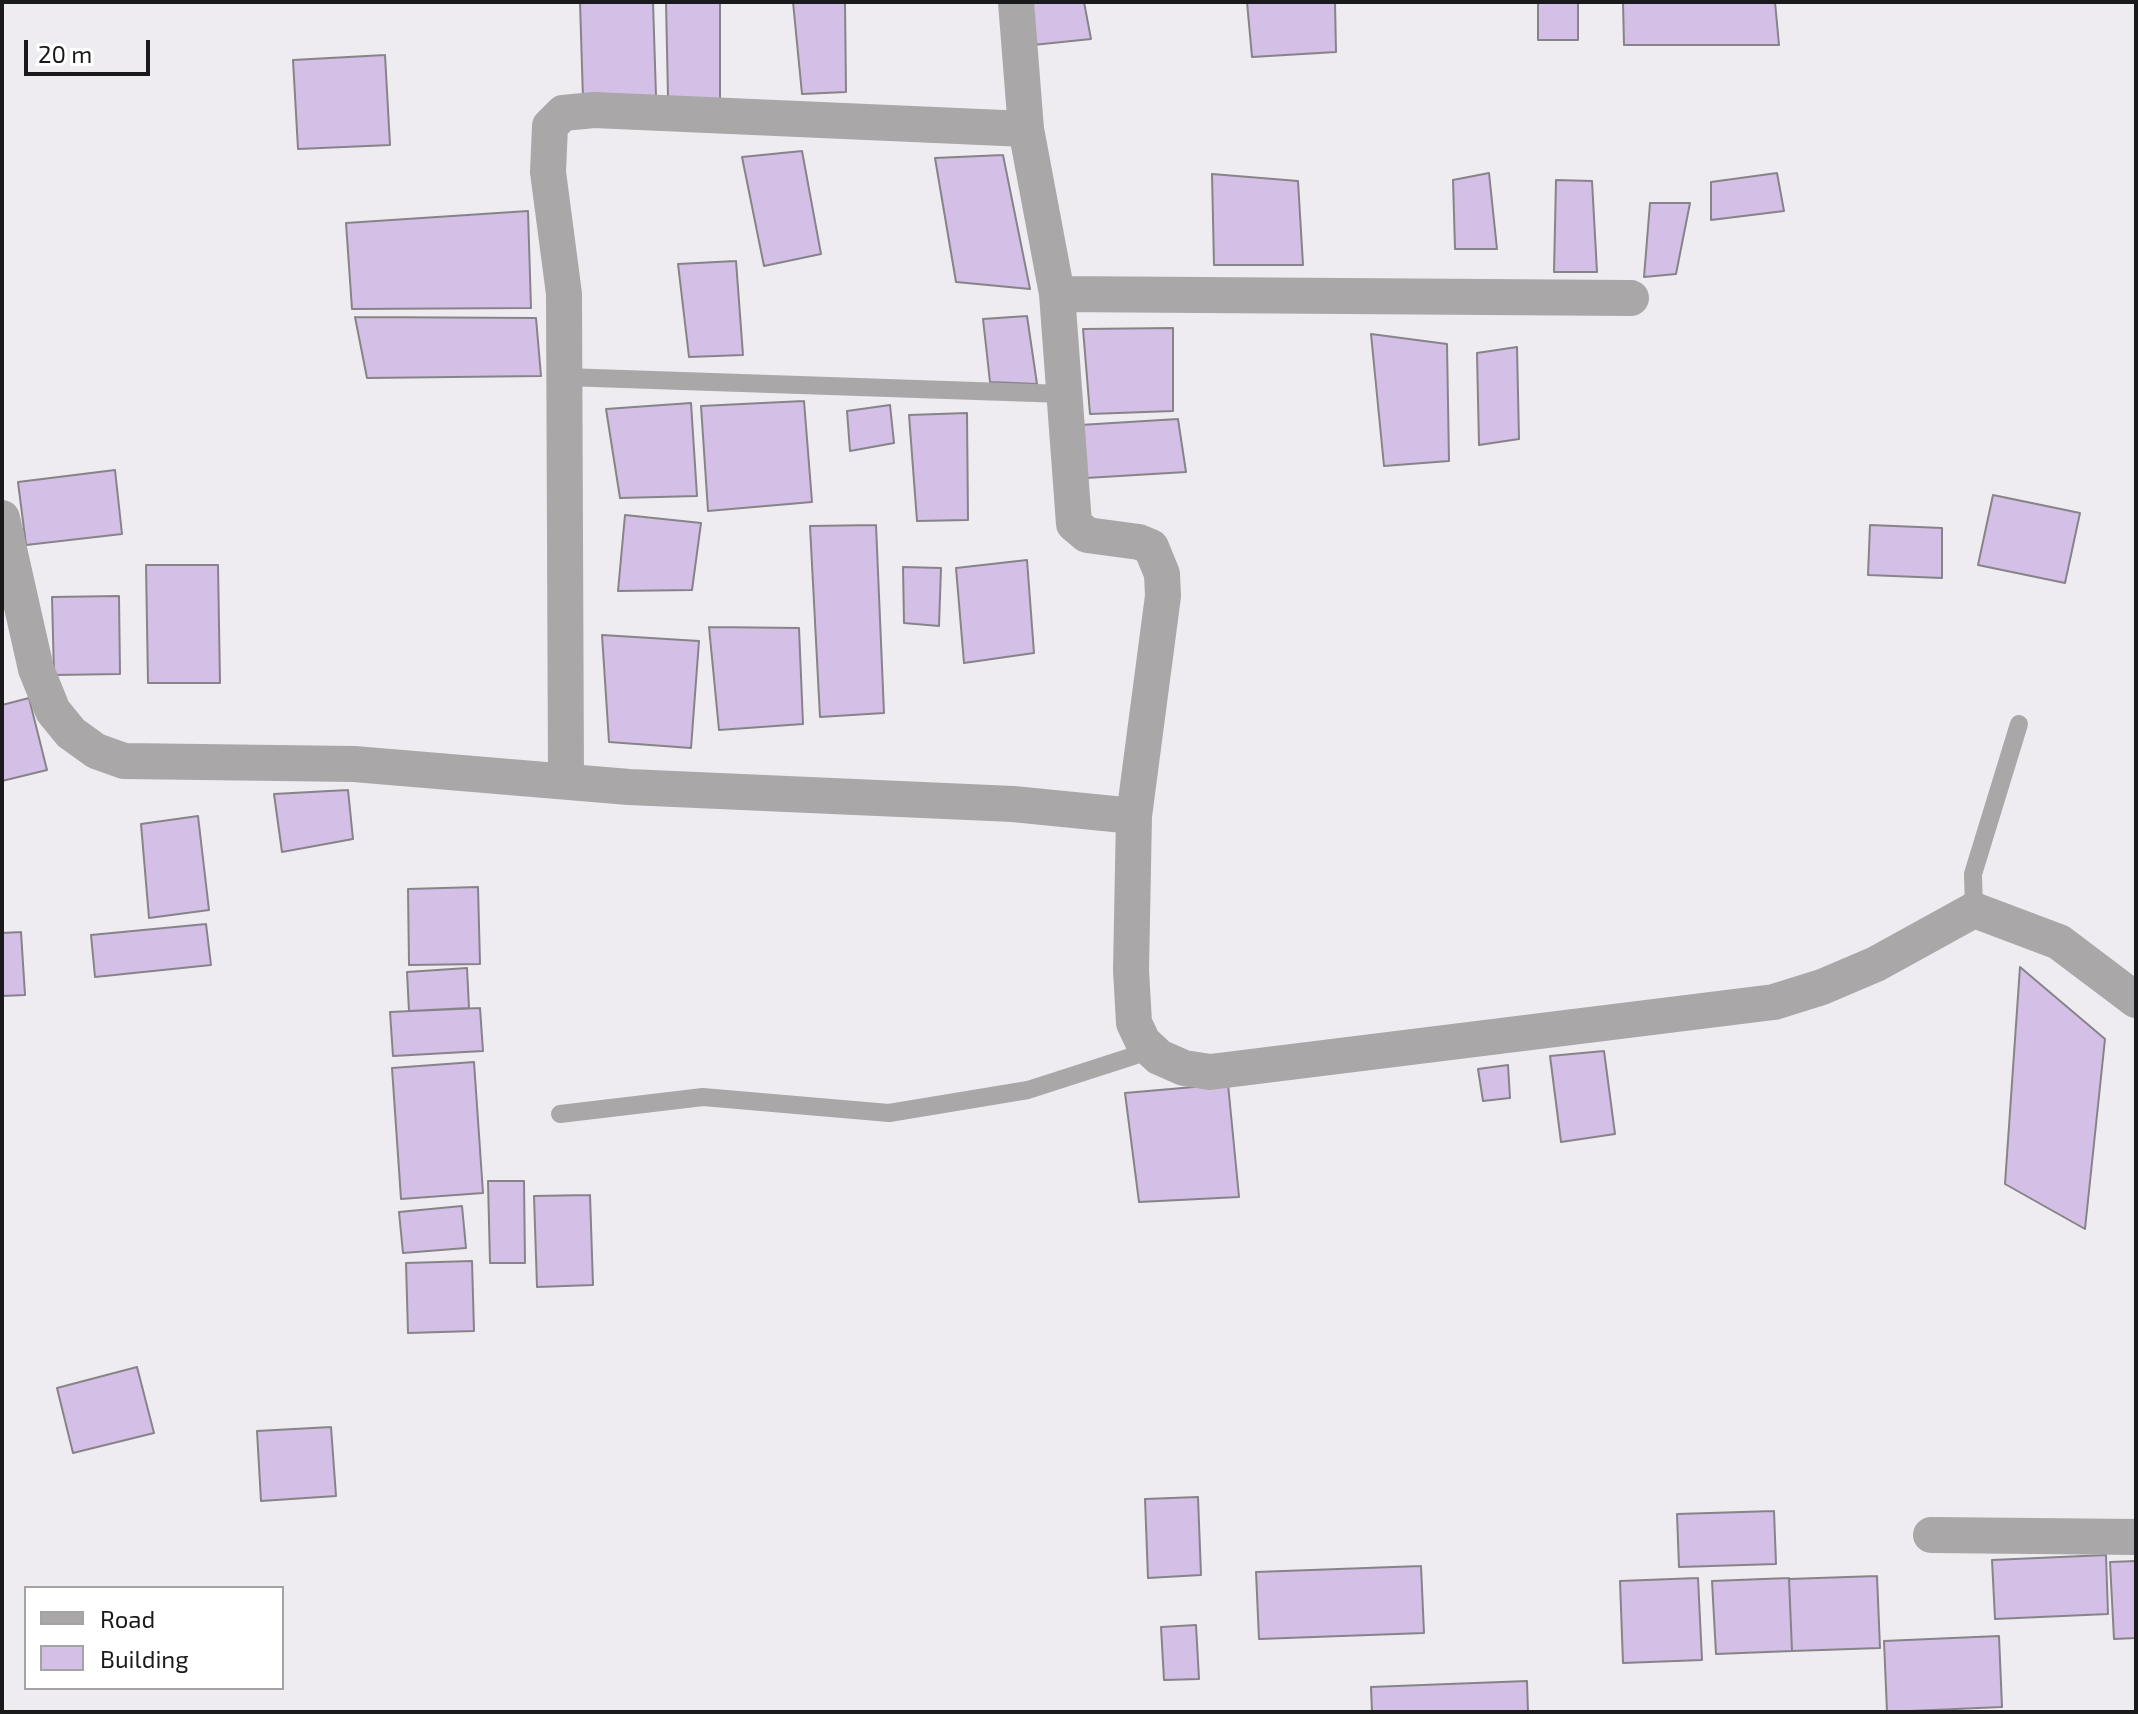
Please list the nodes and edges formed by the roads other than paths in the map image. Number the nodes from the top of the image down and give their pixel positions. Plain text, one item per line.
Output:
1 (1016, 2) edge
2 (1026, 129) junction
3 (1057, 294) junction
4 (1631, 298) dead end
5 (565, 377) junction
6 (1064, 394) junction
7 (2, 518) edge
8 (2019, 724) dead end
9 (566, 779) junction
10 (1134, 816) junction
11 (1974, 910) junction
12 (2136, 1000) edge
13 (1152, 1050) junction
14 (560, 1114) dead end
15 (1931, 1535) dead end
16 (2136, 1537) edge

1 - 2 street
2 - 3 street
2 - 5 street
3 - 4 street
3 - 6 street
5 - 6 lane
5 - 9 street
6 - 10 street
7 - 9 street
8 - 11 lane
9 - 10 street
10 - 13 street
11 - 12 street
11 - 13 street
13 - 14 lane
15 - 16 street

